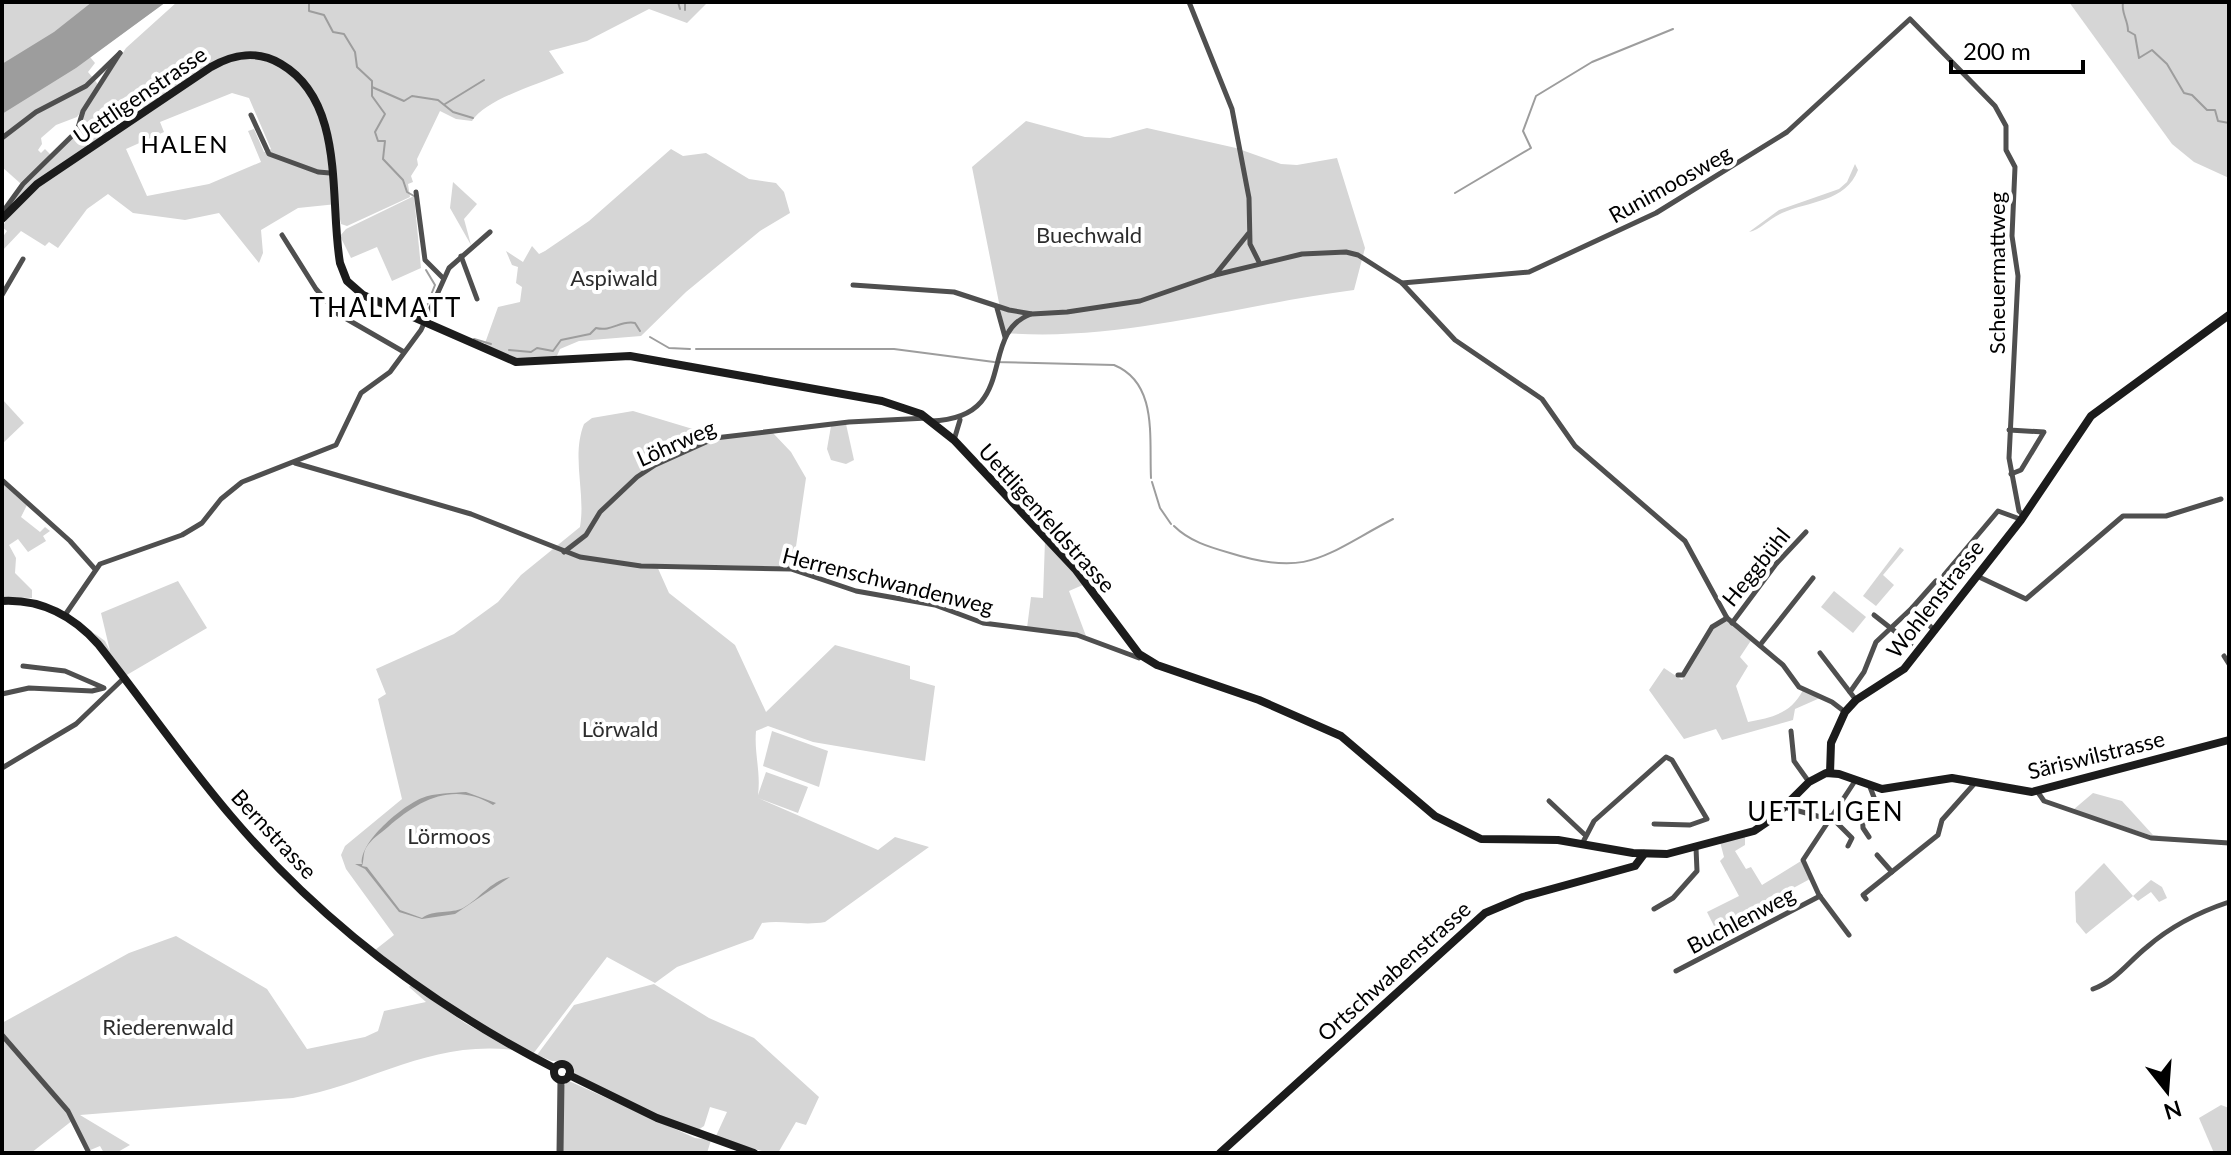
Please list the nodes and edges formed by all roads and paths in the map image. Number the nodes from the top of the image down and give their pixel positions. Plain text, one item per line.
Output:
1 (1189, 2) edge
2 (1910, 19) joint
3 (251, 115) dead end
4 (2, 138) edge
5 (330, 173) junction
6 (416, 192) dead end
7 (2, 213) edge
8 (2, 219) edge
9 (490, 232) dead end
10 (1248, 234) junction
11 (282, 235) dead end
12 (461, 256) junction
13 (23, 259) dead end
14 (1259, 262) junction
15 (1215, 275) junction
16 (443, 278) junction
17 (1402, 283) junction
18 (853, 285) dead end
19 (2, 295) edge
20 (477, 299) dead end
21 (997, 307) junction
22 (1032, 314) junction
23 (2229, 315) edge
24 (423, 324) junction
25 (1005, 337) junction
26 (404, 352) junction
27 (960, 419) junction
28 (929, 420) junction
29 (2009, 430) junction
30 (954, 440) junction
31 (295, 463) junction
32 (2011, 474) junction
33 (2, 480) edge
34 (2221, 499) dead end
35 (2022, 518) junction
36 (1806, 532) dead end
37 (564, 552) junction
38 (94, 568) junction
39 (1944, 575) dead end
40 (1976, 576) junction
41 (1813, 578) dead end
42 (1936, 581) dead end
43 (2, 601) edge
44 (1912, 608) junction
45 (65, 615) junction
46 (1874, 615) dead end
47 (1729, 620) junction
48 (1892, 629) junction
49 (1934, 630) junction
50 (1129, 644) junction
51 (1911, 644) dead end
52 (1760, 645) junction
53 (1122, 651) junction
54 (1820, 653) dead end
55 (2224, 656) dead end
56 (1144, 658) junction
57 (2229, 664) edge
58 (23, 666) dead end
59 (1678, 675) dead end
60 (124, 678) junction
61 (106, 689) junction
62 (2, 694) edge
63 (1853, 696) junction
64 (1845, 712) junction
65 (1791, 731) dead end
66 (2229, 740) edge
67 (2, 768) edge
68 (1830, 773) junction
69 (1976, 780) junction
70 (1855, 781) junction
71 (1809, 782) junction
72 (1870, 787) junction
73 (2037, 791) junction
74 (1549, 801) dead end
75 (1784, 807) junction
76 (1829, 817) junction
77 (1654, 824) dead end
78 (1869, 837) dead end
79 (1583, 839) junction
80 (2229, 843) edge
81 (1848, 846) dead end
82 (1696, 848) junction
83 (1633, 853) junction
84 (1644, 854) junction
85 (1877, 855) dead end
86 (1625, 869) junction
87 (1892, 872) junction
88 (1820, 896) junction
89 (1866, 899) dead end
90 (2229, 902) edge
91 (1654, 909) dead end
92 (1849, 935) dead end
93 (1676, 971) dead end
94 (2093, 989) dead end
95 (2, 1035) edge
96 (554, 1068) junction
97 (565, 1078) junction
98 (89, 1153) edge
99 (560, 1153) edge
100 (754, 1153) edge
101 (1220, 1153) edge

1 - 10 street
2 - 17 street, Runimoosweg
2 - 29 street, Scheuermattweg
3 - 5 street
4 - 7 street
5 - 8 main road, Uettligenstrasse
5 - 24 main road, Uettligenstrasse
6 - 16 street
9 - 12 street
10 - 14 street
10 - 15 street
11 - 26 street
12 - 16 street
12 - 20 street
13 - 19 street
14 - 15 street
14 - 17 street
15 - 22 street
16 - 24 street
17 - 47 street
18 - 21 street
21 - 22 street
21 - 25 street
22 - 25 street
23 - 35 main road, Wohlenstrasse
24 - 26 street
24 - 28 main road, Uettligenfeldstrasse
25 - 27 street
26 - 31 street
27 - 28 street, Löhrweg
27 - 30 street
28 - 30 main road, Uettligenfeldstrasse
28 - 37 street, Löhrweg
29 - 32 street, Scheuermattweg
29 - 32 street
30 - 50 main road, Uettligenfeldstrasse
31 - 37 street, Herrenschwandenweg
31 - 38 street
32 - 35 street, Scheuermattweg
33 - 38 street
34 - 40 street
35 - 39 street, Wohlenstrasse
35 - 40 main road, Wohlenstrasse
36 - 47 street, Heggbühl
37 - 53 street, Herrenschwandenweg
38 - 45 street
40 - 49 main road, Wohlenstrasse
41 - 52 street
42 - 44 street
43 - 45 main road, Bernstrasse
44 - 48 street
44 - 49 street
45 - 60 main road, Bernstrasse
46 - 48 street
47 - 52 street
47 - 59 street, Heggbühl
48 - 51 street
48 - 63 street
49 - 63 main road, Wohlenstrasse
50 - 53 street
50 - 56 main road, Uettligenfeldstrasse
52 - 64 street
53 - 56 street, Herrenschwandenweg
54 - 63 street
55 - 57 street
56 - 79 main road, Uettligenfeldstrasse
58 - 61 street
60 - 61 street
60 - 96 main road, Bernstrasse
61 - 62 street
61 - 67 street
63 - 64 main road, Wohlenstrasse
64 - 68 main road, Wohlenstrasse
65 - 71 street
66 - 73 main road, Säriswilstrasse
68 - 70 main road, Säriswilstrasse
68 - 71 main road
69 - 72 main road, Säriswilstrasse
69 - 73 main road, Säriswilstrasse
69 - 87 street
70 - 72 main road, Säriswilstrasse
70 - 76 street
71 - 75 main road
72 - 78 street
73 - 80 street
74 - 79 street
75 - 76 street
75 - 82 main road
76 - 81 street
76 - 88 street
77 - 79 street
79 - 83 main road, Uettligenfeldstrasse
82 - 84 main road
82 - 91 street
83 - 84 main road, Uettligenfeldstrasse
83 - 86 main road
84 - 86 main road, Ortschwabenstrasse
85 - 87 street
86 - 101 main road, Ortschwabenstrasse
87 - 89 street
88 - 92 street
88 - 93 street, Buchlenweg
90 - 94 street
95 - 98 street
96 - 97 main road
96 - 97 main road, Bernstrasse
97 - 99 street
97 - 100 main road

